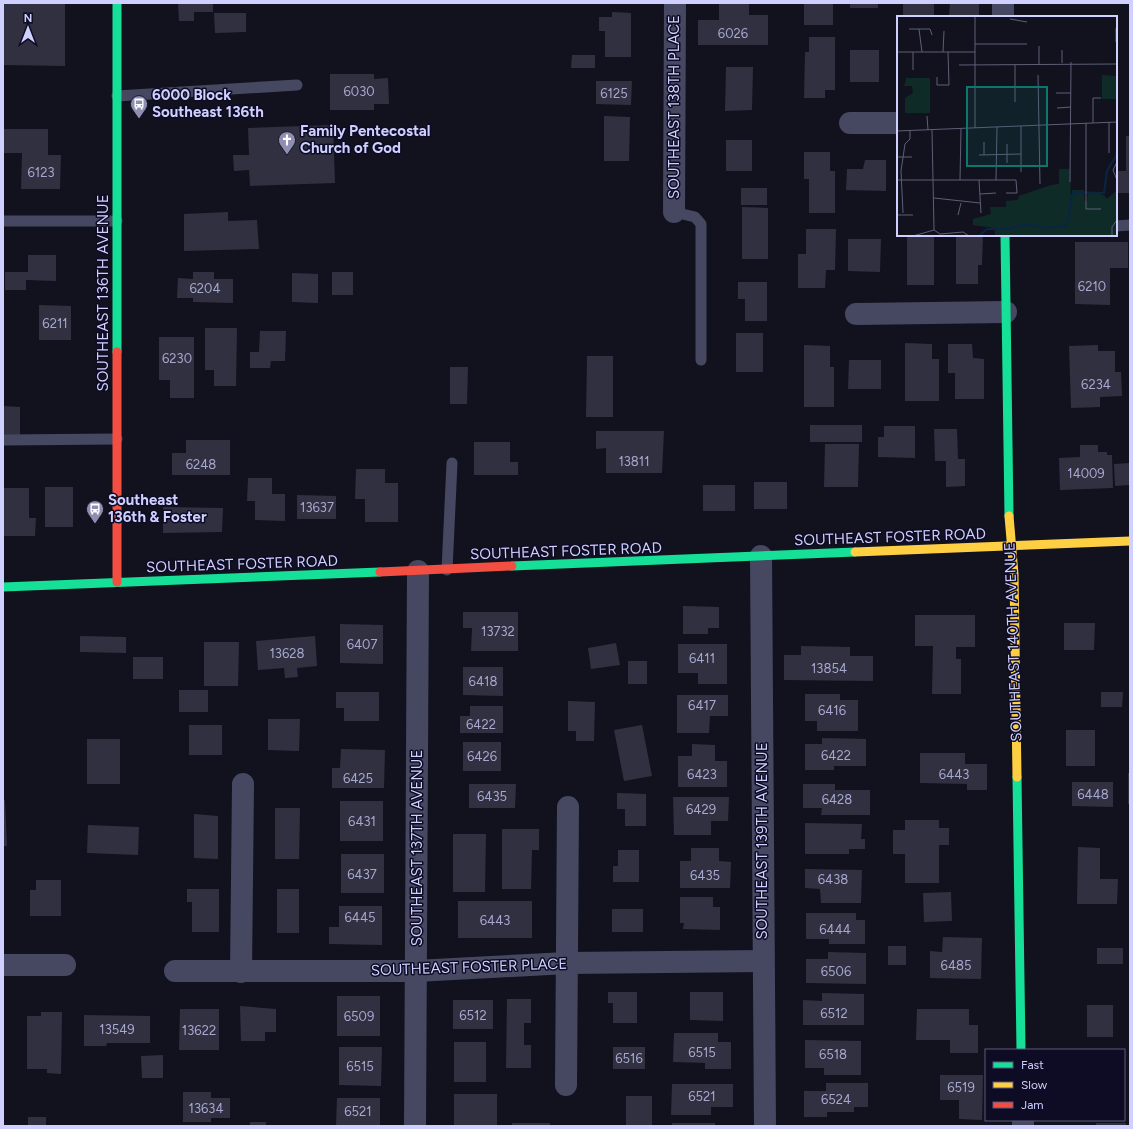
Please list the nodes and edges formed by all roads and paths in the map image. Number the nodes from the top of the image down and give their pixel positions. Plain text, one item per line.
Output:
1 (117, 3) edge
2 (675, 3) edge
3 (1003, 3) edge
4 (1003, 16) edge
5 (297, 85) dead end
6 (117, 96) junction
7 (897, 123) edge
8 (850, 124) dead end
9 (674, 212) joint
10 (3, 221) edge
11 (117, 221) junction
12 (1117, 226) edge
13 (1130, 226) edge
14 (1005, 236) edge
15 (1006, 312) junction
16 (856, 314) dead end
17 (701, 360) dead end
18 (117, 439) junction
19 (3, 440) edge
20 (452, 463) dead end
21 (1130, 541) edge
22 (1011, 546) junction
23 (761, 556) junction
24 (447, 570) junction
25 (418, 571) junction
26 (117, 582) junction
27 (3, 587) edge
28 (242, 784) dead end
29 (568, 807) dead end
30 (763, 961) junction
31 (567, 962) junction
32 (3, 965) edge
33 (65, 965) dead end
34 (175, 971) dead end
35 (416, 971) junction
36 (241, 972) junction
37 (1021, 1049) edge
38 (566, 1085) dead end
39 (415, 1126) edge
40 (764, 1126) edge

1 - 6 street, SOUTHEAST 136TH AVENUE
2 - 9 street, SOUTHEAST 138TH PLACE
3 - 4 street
5 - 6 lane
6 - 11 street, SOUTHEAST 136TH AVENUE
7 - 8 street
9 - 17 lane
10 - 11 lane
11 - 18 street, SOUTHEAST 136TH AVENUE
12 - 13 lane
14 - 15 street, SOUTHEAST 140TH AVENUE
15 - 16 street
15 - 22 street, SOUTHEAST 140TH AVENUE
18 - 19 lane
18 - 26 street, SOUTHEAST 136TH AVENUE
20 - 24 lane
21 - 22 street, SOUTHEAST FOSTER ROAD
22 - 23 street, SOUTHEAST FOSTER ROAD
22 - 37 street, SOUTHEAST 140TH AVENUE
23 - 24 street, SOUTHEAST FOSTER ROAD
23 - 30 street, SOUTHEAST 139TH AVENUE
24 - 25 street, SOUTHEAST FOSTER ROAD
25 - 26 street, SOUTHEAST FOSTER ROAD
25 - 35 street, SOUTHEAST 137TH AVENUE
26 - 27 street, SOUTHEAST FOSTER ROAD
28 - 36 street
29 - 31 street
30 - 31 street, SOUTHEAST FOSTER PLACE
30 - 40 street, SOUTHEAST 139TH AVENUE
31 - 35 street, SOUTHEAST FOSTER PLACE
31 - 38 street
32 - 33 street
34 - 36 street, SOUTHEAST FOSTER PLACE
35 - 36 street, SOUTHEAST FOSTER PLACE
35 - 39 street, SOUTHEAST 137TH AVENUE

